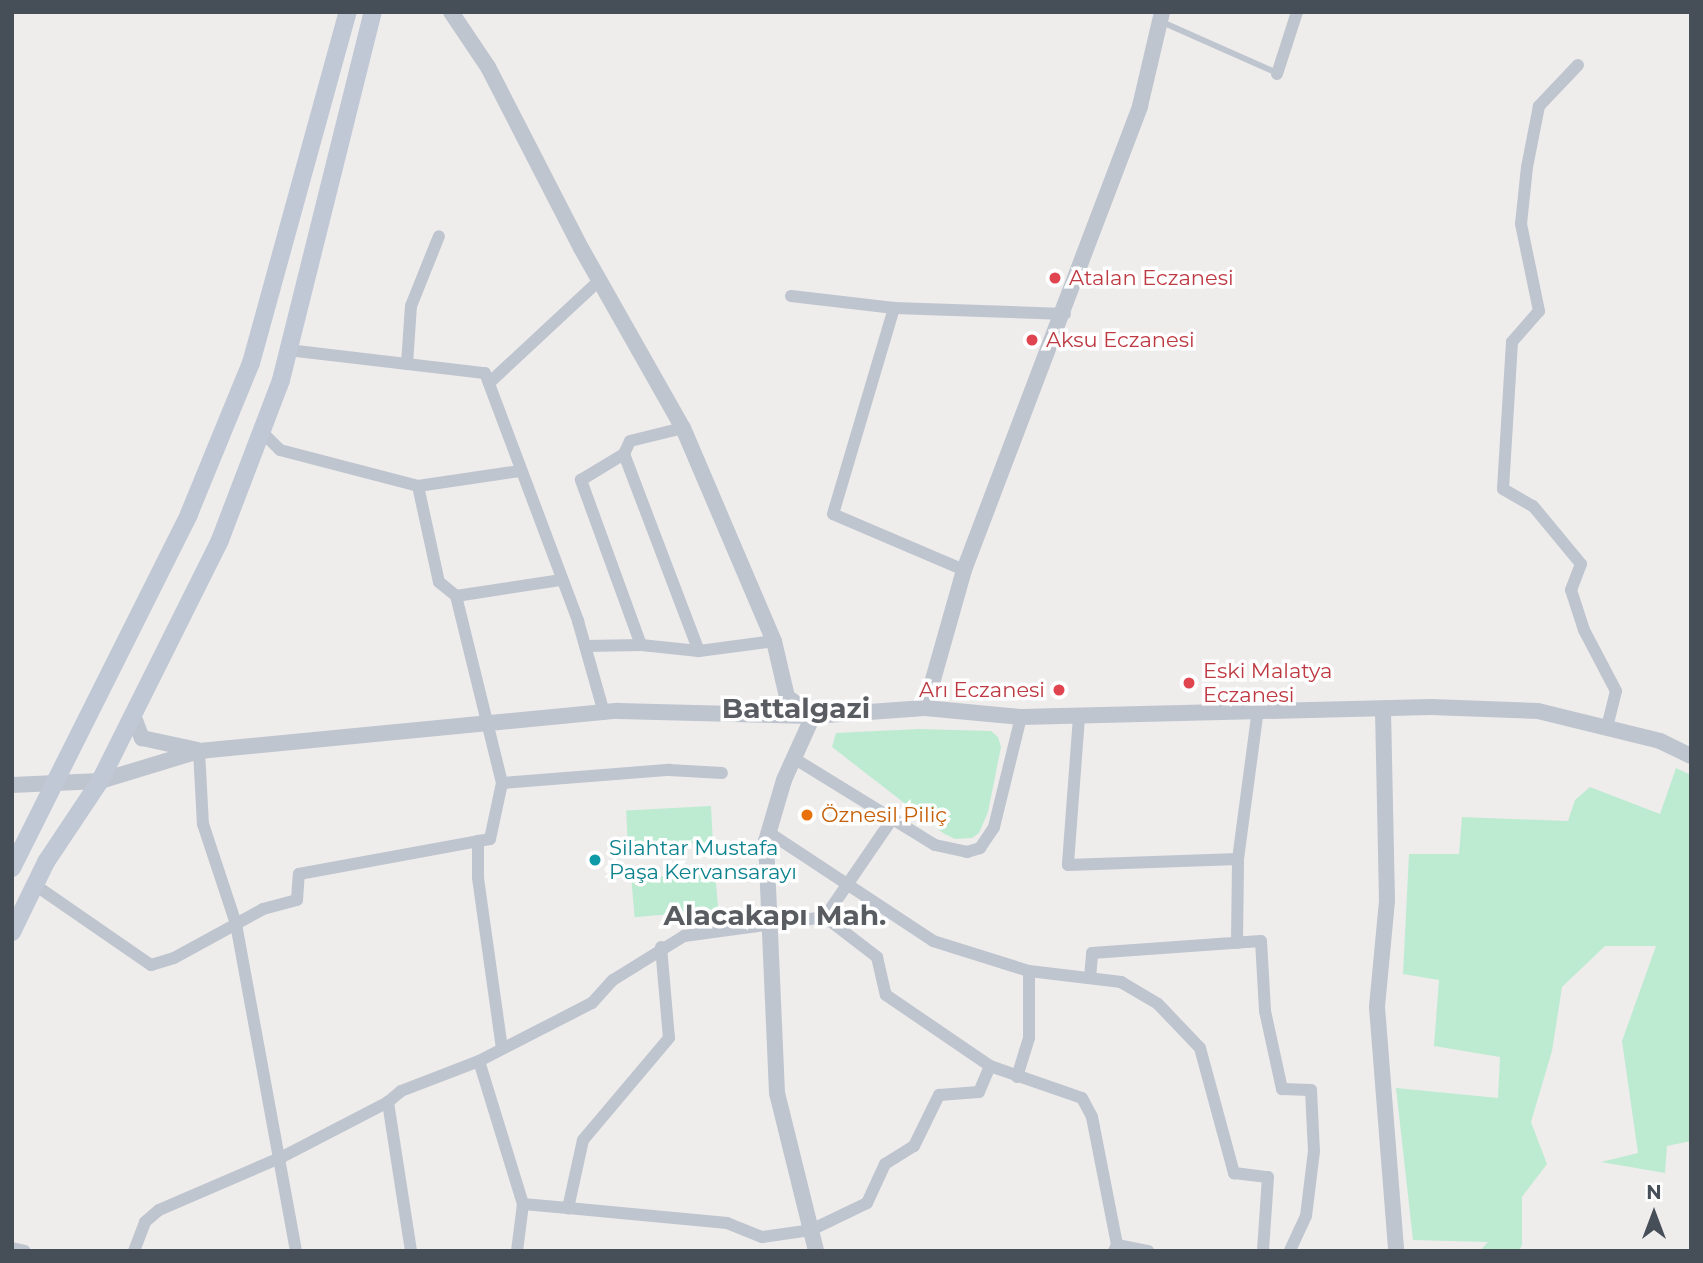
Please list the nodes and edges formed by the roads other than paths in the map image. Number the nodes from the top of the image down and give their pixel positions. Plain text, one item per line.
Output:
1 (348, 12) edge
2 (373, 12) edge
3 (452, 12) edge
4 (1297, 12) edge
5 (1161, 17) edge
6 (1578, 65) dead end
7 (1278, 74) joint
8 (439, 236) dead end
9 (600, 280) junction
10 (791, 296) dead end
11 (894, 308) junction
12 (1065, 314) junction
13 (289, 350) junction
14 (407, 364) junction
15 (489, 383) junction
16 (684, 428) junction
17 (261, 431) junction
18 (624, 454) junction
19 (520, 471) junction
20 (418, 486) junction
21 (964, 570) junction
22 (560, 580) junction
23 (456, 596) junction
24 (774, 642) junction
25 (641, 645) junction
26 (585, 646) junction
27 (699, 651) junction
28 (925, 708) junction
29 (1258, 709) junction
30 (1383, 710) junction
31 (604, 713) junction
32 (133, 715) junction
33 (813, 716) junction
34 (1079, 717) junction
35 (1021, 718) junction
36 (485, 723) junction
37 (1607, 728) junction
38 (199, 751) junction
39 (1691, 756) edge
40 (795, 759) junction
41 (722, 773) dead end
42 (100, 780) junction
43 (58, 782) junction
44 (502, 783) junction
45 (12, 785) edge
46 (892, 819) junction
47 (768, 832) junction
48 (478, 841) junction
49 (1238, 859) junction
50 (12, 868) edge
51 (847, 884) junction
52 (35, 885) junction
53 (825, 917) junction
54 (769, 922) junction
55 (236, 924) junction
56 (12, 932) edge
57 (1237, 943) junction
58 (661, 947) junction
59 (1029, 971) junction
60 (1090, 978) junction
61 (502, 1048) junction
62 (479, 1061) junction
63 (990, 1066) junction
64 (1017, 1077) junction
65 (388, 1102) junction
66 (282, 1157) junction
67 (523, 1204) junction
68 (568, 1208) junction
69 (811, 1230) junction
70 (12, 1248) edge
71 (1116, 1248) edge
72 (24, 1251) edge
73 (134, 1251) edge
74 (296, 1251) edge
75 (411, 1251) edge
76 (517, 1251) edge
77 (816, 1251) edge
78 (1148, 1251) edge
79 (1264, 1251) edge
80 (1290, 1251) edge
81 (1396, 1251) edge

1 - 43 main road
2 - 13 main road
3 - 9 street
4 - 7 street
5 - 7 lane
5 - 12 street
6 - 37 street
8 - 14 street
9 - 15 street
9 - 16 street
10 - 11 street
11 - 12 street
11 - 21 street
12 - 21 street
13 - 14 street
13 - 17 main road
14 - 15 street
15 - 19 street
16 - 18 street
16 - 24 street
17 - 20 street
17 - 32 main road
18 - 25 street
18 - 27 street
19 - 20 street
19 - 22 street
20 - 23 street
21 - 28 street
22 - 23 street
22 - 26 street
23 - 36 street
24 - 27 street
24 - 33 street
25 - 26 street
25 - 27 street
26 - 31 street
28 - 33 street
28 - 35 street
29 - 30 street
29 - 34 street
29 - 49 street
30 - 37 street
30 - 81 street
31 - 33 street
31 - 36 street
32 - 38 street
32 - 42 main road
33 - 40 street
34 - 35 street
34 - 49 street
35 - 46 street
36 - 38 street
36 - 44 street
37 - 39 street
38 - 42 street
38 - 55 street
40 - 46 street
40 - 47 street
41 - 44 street
42 - 43 street
42 - 52 main road
43 - 45 street
43 - 50 main road
44 - 48 street
46 - 51 street
47 - 51 street
47 - 54 street
48 - 55 street
48 - 61 street
49 - 57 street
51 - 53 street
51 - 59 street
52 - 55 street
52 - 56 main road
53 - 54 street
53 - 63 street
54 - 58 street
54 - 69 street
55 - 66 street
57 - 60 street
57 - 80 street
58 - 61 street
58 - 68 street
59 - 60 street
59 - 64 street
60 - 79 street
61 - 62 street
62 - 65 street
62 - 67 street
63 - 64 street
63 - 69 street
64 - 71 street
65 - 66 street
65 - 75 street
66 - 73 street
66 - 74 street
67 - 68 street
67 - 76 street
68 - 69 street
69 - 77 street
70 - 72 street
71 - 78 street

